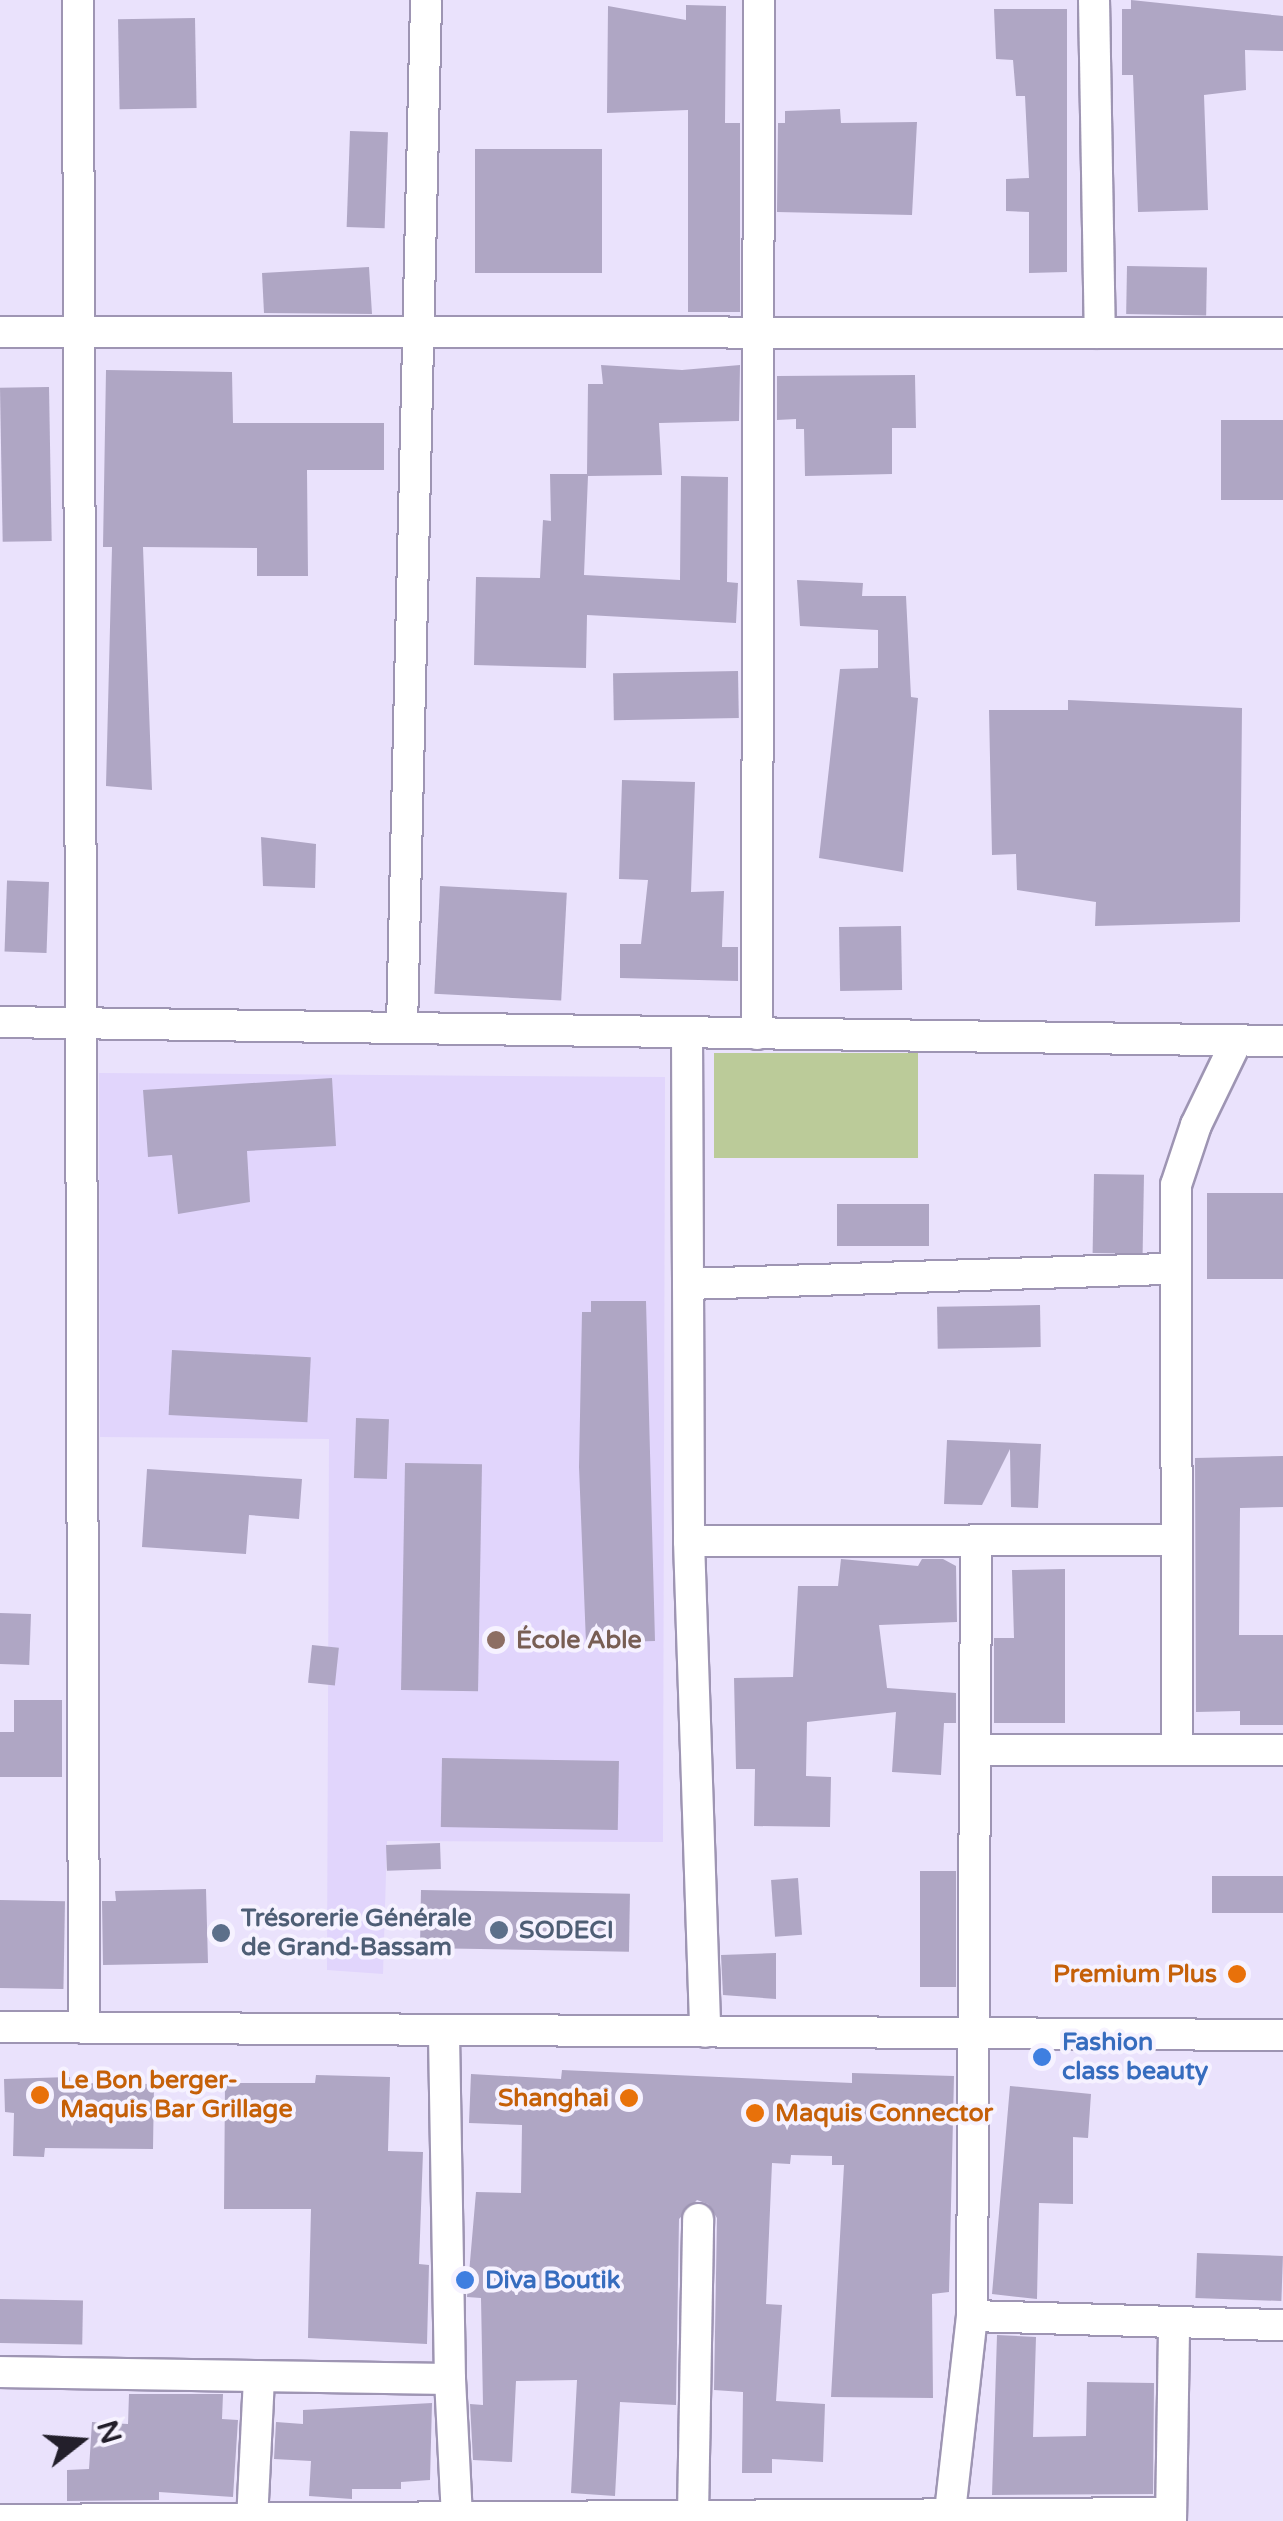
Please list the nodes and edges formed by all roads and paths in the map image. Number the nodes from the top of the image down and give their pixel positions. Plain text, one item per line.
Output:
1 (78, 0) edge
2 (426, 0) edge
3 (760, 0) edge
4 (1094, 0) edge
5 (0, 332) edge
6 (78, 332) junction
7 (415, 332) junction
8 (762, 332) junction
9 (1100, 333) junction
10 (1283, 333) edge
11 (0, 1022) edge
12 (79, 1023) junction
13 (402, 1028) junction
14 (686, 1032) junction
15 (757, 1034) junction
16 (1237, 1040) junction
17 (1283, 1041) edge
18 (1176, 1268) junction
19 (688, 1284) junction
20 (1172, 1540) junction
21 (689, 1541) junction
22 (976, 1541) junction
23 (1177, 1747) junction
24 (976, 1750) junction
25 (1283, 1750) edge
26 (0, 2027) edge
27 (84, 2028) junction
28 (444, 2030) junction
29 (705, 2032) junction
30 (978, 2034) junction
31 (1283, 2035) edge
32 (698, 2219) dead end
33 (972, 2316) junction
34 (1174, 2323) junction
35 (1283, 2324) edge
36 (0, 2372) edge
37 (259, 2376) junction
38 (450, 2379) junction
39 (950, 2512) junction
40 (692, 2514) junction
41 (1171, 2517) edge
42 (457, 2518) junction
43 (0, 2520) edge
44 (252, 2520) edge

1 - 6 street
2 - 7 street
3 - 8 street
4 - 9 street
5 - 6 street
6 - 7 street
6 - 12 street
7 - 8 street
7 - 13 street
8 - 9 street
8 - 15 street
9 - 10 street
11 - 12 street
12 - 13 street
12 - 27 street
13 - 14 street
14 - 15 street
14 - 19 street
15 - 16 street
16 - 17 street
16 - 18 street
18 - 19 street
18 - 20 street
19 - 21 street
20 - 22 street
20 - 23 street
21 - 22 street
21 - 29 street
22 - 24 street
23 - 24 street
23 - 25 street
24 - 30 street
26 - 27 street
27 - 28 street
28 - 29 street
28 - 38 street
29 - 30 street
30 - 31 street
30 - 33 street
32 - 40 street
33 - 34 street
33 - 39 street
34 - 35 street
34 - 41 street
36 - 37 street
37 - 38 street
37 - 44 street
38 - 42 street
39 - 40 street
39 - 41 street
40 - 42 street
42 - 44 street
43 - 44 street

